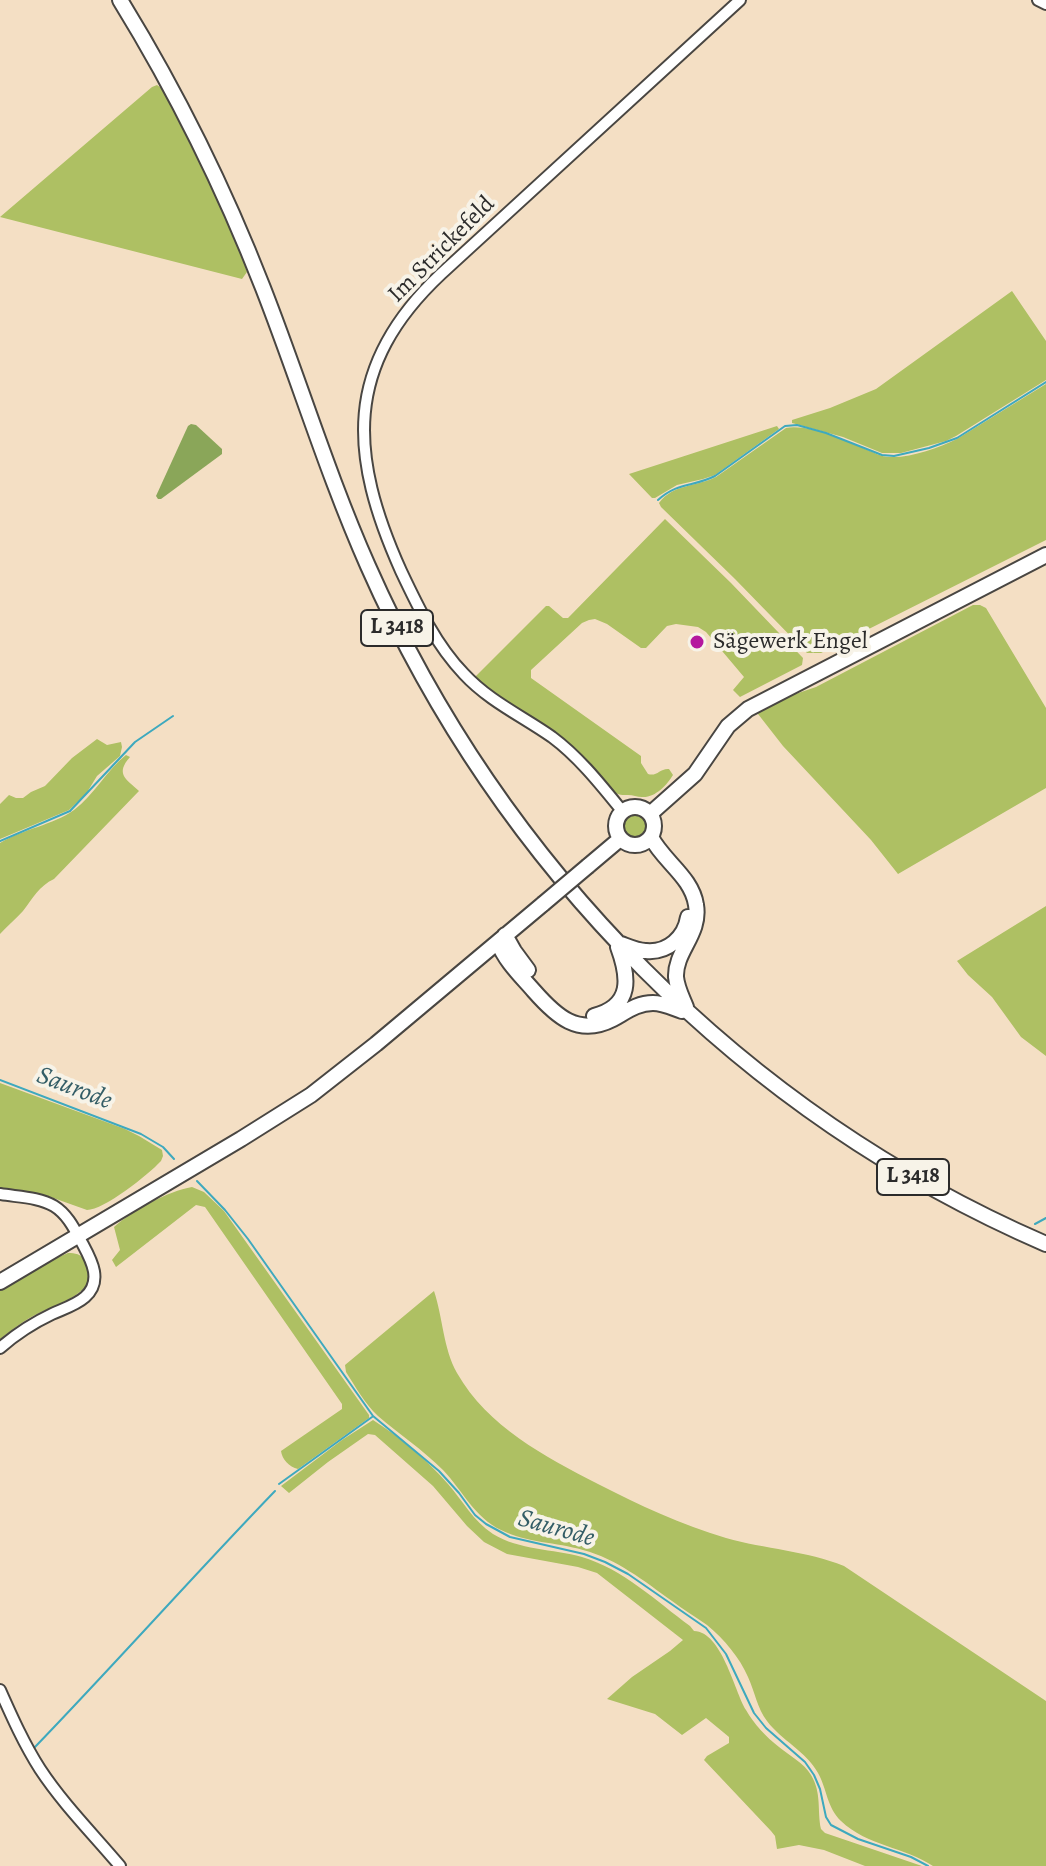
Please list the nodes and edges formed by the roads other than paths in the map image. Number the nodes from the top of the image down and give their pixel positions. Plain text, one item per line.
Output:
1 (120, 0) edge
2 (740, 0) edge
3 (1038, 0) edge
4 (1046, 4) edge
5 (1046, 555) edge
6 (623, 812) junction
7 (650, 814) junction
8 (620, 839) junction
9 (647, 841) junction
10 (502, 938) junction
11 (616, 943) junction
12 (471, 964) junction
13 (511, 964) junction
14 (690, 1014) junction
15 (0, 1194) edge
16 (78, 1236) junction
17 (1046, 1244) edge
18 (0, 1282) edge
19 (0, 1348) edge
20 (0, 1690) edge
21 (120, 1866) edge

1 - 11 main road, L 3418
2 - 6 street, Im Strickefeld
3 - 4 street
5 - 7 main road
6 - 7 main road
6 - 8 main road
7 - 9 main road
8 - 9 main road
8 - 10 main road, bridge
9 - 11 main road
9 - 14 main road, L 3418
10 - 11 main road, L 3418
10 - 12 main road
10 - 13 main road, L 3418
11 - 14 main road, L 3418
12 - 13 main road
12 - 16 main road
13 - 14 main road, L 3418
14 - 17 main road, L 3418
15 - 16 street
16 - 18 main road
16 - 19 street
20 - 21 street

